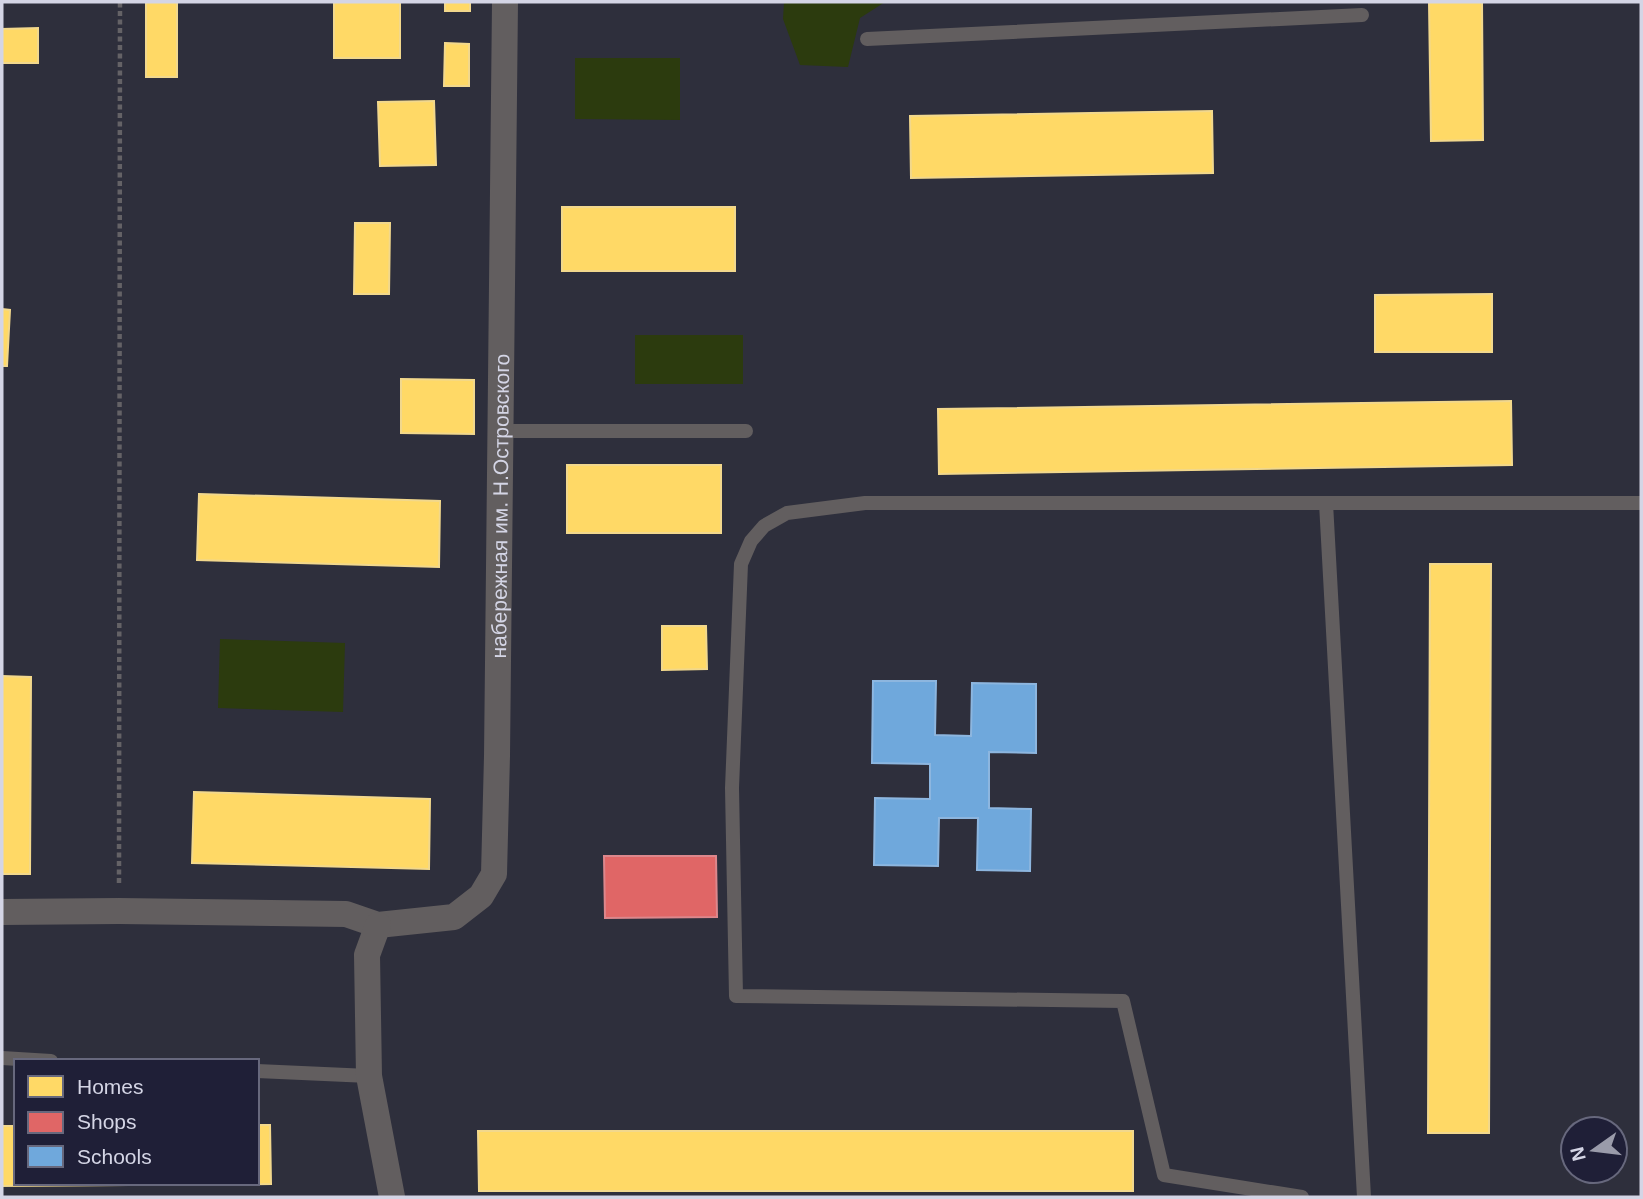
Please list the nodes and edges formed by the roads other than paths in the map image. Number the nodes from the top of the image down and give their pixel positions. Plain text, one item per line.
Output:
1 (505, 2) edge
2 (1362, 15) dead end
3 (867, 39) dead end
4 (501, 431) junction
5 (746, 431) dead end
6 (1326, 503) junction
7 (1641, 503) edge
8 (2, 912) edge
9 (378, 925) junction
10 (259, 1071) edge
11 (369, 1076) junction
12 (392, 1197) edge
13 (1302, 1197) edge
14 (1364, 1197) edge

1 - 4 street, набережная им. Н.Островского
2 - 3 lane
4 - 5 lane
4 - 9 street, набережная им. Н.Островского
6 - 7 lane
6 - 13 lane
6 - 14 lane
8 - 9 street
9 - 11 street
10 - 11 lane
11 - 12 street

